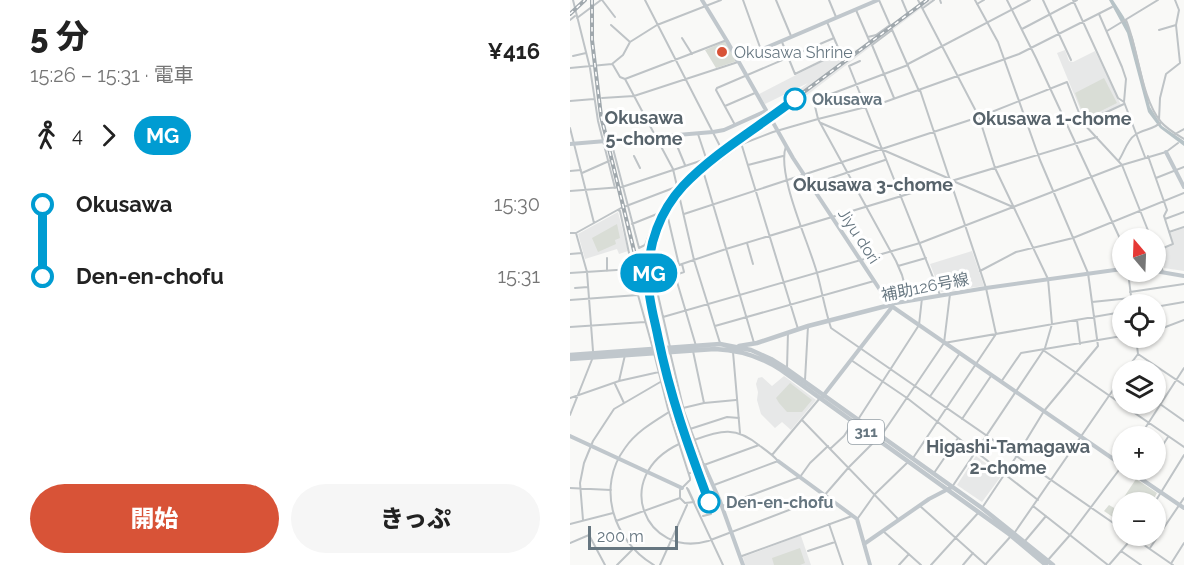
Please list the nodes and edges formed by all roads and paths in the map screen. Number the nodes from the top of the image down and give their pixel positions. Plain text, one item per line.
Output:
1 (573, 0) edge
2 (601, 0) edge
3 (645, 0) edge
4 (702, 0) edge
5 (721, 0) edge
6 (743, 0) edge
7 (776, 0) edge
8 (829, 0) edge
9 (878, 0) edge
10 (902, 0) edge
11 (918, 0) edge
12 (934, 0) edge
13 (975, 0) edge
14 (984, 0) edge
15 (1007, 0) edge
16 (1030, 0) edge
17 (1043, 0) edge
18 (1074, 0) edge
19 (1158, 0) edge
20 (1175, 0) edge
21 (869, 2) edge
22 (574, 4) junction
23 (977, 4) junction
24 (705, 6) junction
25 (1112, 7) dead end
26 (570, 8) edge
27 (922, 8) junction
28 (1012, 9) junction
29 (856, 10) junction
30 (907, 12) dead end
31 (1050, 14) junction
32 (1099, 14) junction
33 (576, 17) junction
34 (615, 17) dead end
35 (837, 18) junction
36 (570, 20) edge
37 (1126, 20) junction
38 (827, 22) junction
39 (987, 22) junction
40 (1084, 22) junction
41 (611, 25) dead end
42 (657, 25) junction
43 (890, 25) junction
44 (1176, 26) junction
45 (1022, 29) junction
46 (892, 30) junction
47 (1159, 30) dead end
48 (1106, 32) junction
49 (1059, 35) junction
50 (682, 38) dead end
51 (791, 38) junction
52 (834, 38) junction
53 (727, 40) junction
54 (630, 42) junction
55 (782, 42) junction
56 (942, 46) junction
57 (1032, 49) junction
58 (761, 50) junction
59 (586, 53) junction
60 (692, 54) junction
61 (573, 56) dead end
62 (788, 58) junction
63 (1004, 59) junction
64 (676, 60) junction
65 (1071, 60) dead end
66 (738, 61) junction
67 (861, 61) dead end
68 (612, 64) junction
69 (908, 65) junction
70 (570, 68) edge
71 (590, 68) junction
72 (885, 74) junction
73 (957, 75) junction
74 (746, 76) junction
75 (625, 79) junction
76 (686, 79) junction
77 (856, 85) junction
78 (1050, 88) junction
79 (919, 91) junction
80 (756, 93) junction
81 (634, 96) junction
82 (602, 98) dead end
83 (894, 98) junction
84 (594, 99) junction
85 (570, 101) edge
86 (1018, 101) junction
87 (1124, 103) junction
88 (724, 106) junction
89 (864, 107) junction
90 (767, 114) junction
91 (979, 117) junction
92 (818, 119) junction
93 (1160, 121) junction
94 (821, 123) junction
95 (1083, 123) junction
96 (735, 125) junction
97 (570, 128) edge
98 (1184, 129) edge
99 (778, 131) junction
100 (934, 131) junction
101 (713, 132) junction
102 (698, 134) junction
103 (1136, 134) junction
104 (1175, 134) junction
105 (673, 136) junction
106 (655, 137) junction
107 (1097, 137) junction
108 (1184, 139) edge
109 (603, 141) junction
110 (610, 141) junction
111 (1178, 143) dead end
112 (572, 144) edge
113 (1076, 144) junction
114 (741, 145) junction
115 (786, 146) junction
116 (881, 149) junction
117 (722, 150) junction
118 (1166, 152) junction
119 (716, 155) junction
120 (784, 155) junction
121 (1038, 155) junction
122 (634, 156) dead end
123 (1147, 156) junction
124 (706, 158) junction
125 (886, 159) junction
126 (1119, 160) junction
127 (609, 161) junction
128 (842, 162) junction
129 (685, 165) junction
130 (748, 165) junction
131 (1122, 165) junction
132 (640, 168) dead end
133 (995, 168) junction
134 (1184, 168) edge
135 (673, 169) junction
136 (570, 171) edge
137 (1176, 171) junction
138 (582, 172) junction
139 (847, 172) junction
140 (704, 174) junction
141 (804, 175) junction
142 (1091, 176) junction
143 (1156, 178) junction
144 (788, 180) junction
145 (951, 180) junction
146 (810, 185) junction
147 (678, 186) junction
148 (622, 187) junction
149 (615, 188) junction
150 (674, 188) junction
151 (1184, 188) edge
152 (586, 190) junction
153 (1052, 190) junction
154 (570, 191) edge
155 (756, 191) junction
156 (1184, 193) edge
157 (680, 196) junction
158 (900, 196) junction
159 (1164, 200) junction
160 (713, 204) junction
161 (627, 206) junction
162 (866, 207) junction
163 (1013, 207) junction
164 (618, 210) junction
165 (1140, 211) junction
166 (1184, 212) edge
167 (657, 214) junction
168 (684, 214) junction
169 (832, 218) junction
170 (1165, 219) junction
171 (1112, 222) junction
172 (594, 223) junction
173 (632, 224) junction
174 (966, 225) junction
175 (800, 227) junction
176 (1184, 227) edge
177 (1115, 228) edge
178 (1147, 228) edge
179 (1169, 232) junction
180 (570, 233) edge
181 (576, 233) junction
182 (770, 236) junction
183 (1072, 238) junction
184 (747, 243) junction
185 (920, 243) junction
186 (1166, 246) edge
187 (1033, 247) junction
188 (726, 249) junction
189 (891, 252) junction
190 (582, 253) junction
191 (570, 254) edge
192 (607, 258) dead end
193 (926, 258) junction
194 (694, 260) junction
195 (861, 260) junction
196 (682, 264) junction
197 (753, 264) dead end
198 (898, 266) junction
199 (632, 269) junction
200 (1112, 270) edge
201 (607, 271) junction
202 (980, 271) junction
203 (587, 272) junction
204 (817, 272) junction
205 (570, 273) edge
206 (1088, 273) junction
207 (1166, 273) edge
208 (675, 275) junction
209 (1184, 276) edge
210 (1048, 279) junction
211 (874, 281) junction
212 (784, 282) junction
213 (1129, 282) edge
214 (1184, 284) edge
215 (575, 288) dead end
216 (588, 288) junction
217 (986, 288) junction
218 (1130, 292) joint
219 (950, 293) junction
220 (638, 295) junction
221 (740, 295) junction
222 (822, 295) junction
223 (940, 295) junction
224 (922, 298) junction
225 (589, 299) junction
226 (570, 300) edge
227 (1112, 300) edge
228 (909, 301) junction
229 (1092, 302) junction
230 (1184, 302) edge
231 (708, 304) junction
232 (791, 304) junction
233 (1166, 305) edge
234 (891, 306) junction
235 (686, 311) junction
236 (1112, 314) edge
237 (663, 317) junction
238 (746, 317) junction
239 (1094, 317) junction
240 (1077, 320) junction
241 (1184, 320) edge
242 (829, 321) junction
243 (645, 322) junction
244 (1052, 324) junction
245 (591, 326) junction
246 (715, 326) junction
247 (808, 326) junction
248 (919, 326) junction
249 (570, 327) edge
250 (1166, 327) edge
251 (798, 329) junction
252 (788, 332) junction
253 (996, 334) junction
254 (1112, 338) edge
255 (1097, 340) junction
256 (754, 343) junction
257 (944, 343) junction
258 (720, 344) junction
259 (1080, 344) junction
260 (694, 348) junction
261 (734, 348) junction
262 (860, 348) junction
263 (1137, 348) edge
264 (668, 350) junction
265 (1043, 350) junction
266 (655, 351) junction
267 (960, 353) junction
268 (1138, 354) junction
269 (593, 355) junction
270 (625, 355) junction
271 (570, 357) edge
272 (851, 360) junction
273 (1134, 360) edge
274 (976, 364) junction
275 (1184, 368) edge
276 (787, 369) junction
277 (891, 369) junction
278 (659, 372) junction
279 (1076, 372) junction
280 (992, 375) junction
281 (1177, 380) junction
282 (662, 381) junction
283 (805, 381) junction
284 (883, 381) junction
285 (617, 382) junction
286 (1001, 382) junction
287 (1184, 385) edge
288 (915, 386) junction
289 (1112, 391) edge
290 (1015, 392) junction
291 (578, 395) junction
292 (1109, 395) junction
293 (931, 396) junction
294 (1166, 396) edge
295 (822, 397) junction
296 (570, 398) edge
297 (906, 398) junction
298 (737, 400) junction
299 (624, 403) junction
300 (705, 404) junction
301 (947, 407) junction
302 (683, 408) junction
303 (1166, 408) edge
304 (1044, 411) junction
305 (669, 412) junction
306 (1154, 414) edge
307 (570, 415) edge
308 (739, 418) junction
309 (962, 419) junction
310 (802, 420) junction
311 (856, 421) junction
312 (1184, 421) edge
313 (937, 422) junction
314 (1149, 422) junction
315 (1146, 426) edge
316 (690, 429) junction
317 (740, 433) junction
318 (986, 435) junction
319 (570, 436) edge
320 (1081, 436) junction
321 (1168, 436) junction
322 (879, 438) junction
323 (957, 438) junction
324 (1166, 439) edge
325 (694, 440) junction
326 (679, 444) junction
327 (759, 445) junction
328 (590, 446) junction
329 (829, 447) junction
330 (1184, 447) edge
331 (976, 452) junction
332 (772, 455) junction
333 (1184, 455) edge
334 (1017, 456) junction
335 (1112, 458) edge
336 (618, 459) junction
337 (910, 460) junction
338 (778, 461) junction
339 (703, 466) junction
340 (849, 467) junction
341 (646, 472) junction
342 (690, 473) dead end
343 (933, 474) junction
344 (1005, 474) junction
345 (800, 477) junction
346 (1112, 479) edge
347 (1051, 480) junction
348 (1143, 480) edge
349 (713, 485) junction
350 (685, 487) junction
351 (570, 488) edge
352 (580, 488) junction
353 (949, 488) junction
354 (611, 490) junction
355 (1161, 492) joint
356 (875, 494) junction
357 (825, 496) junction
358 (1166, 496) edge
359 (680, 498) junction
360 (1184, 498) edge
361 (1038, 500) junction
362 (694, 502) junction
363 (687, 504) junction
364 (1179, 505) junction
365 (920, 506) junction
366 (1033, 506) junction
367 (1091, 507) junction
368 (1184, 508) edge
369 (721, 509) junction
370 (980, 510) junction
371 (644, 511) junction
372 (613, 513) junction
373 (711, 514) dead end
374 (703, 516) dead end
375 (852, 516) junction
376 (1046, 516) junction
377 (857, 519) junction
378 (583, 520) junction
379 (899, 520) junction
380 (616, 521) junction
381 (1112, 522) edge
382 (570, 524) edge
383 (829, 524) junction
384 (882, 531) junction
385 (731, 532) junction
386 (1013, 534) junction
387 (1070, 535) junction
388 (956, 538) junction
389 (671, 540) junction
390 (712, 540) junction
391 (1026, 541) junction
392 (835, 542) junction
393 (570, 543) edge
394 (1184, 543) edge
395 (864, 544) junction
396 (1125, 546) edge
397 (1147, 546) edge
398 (1150, 548) junction
399 (633, 549) junction
400 (808, 551) dead end
401 (1121, 551) junction
402 (973, 553) junction
403 (909, 554) junction
404 (740, 556) junction
405 (1046, 564) edge
406 (605, 565) edge
407 (617, 565) edge
408 (654, 565) edge
409 (660, 565) edge
410 (723, 565) edge
411 (743, 565) edge
412 (843, 565) edge
413 (870, 565) edge
414 (899, 565) edge
415 (921, 565) edge
416 (931, 565) edge
417 (963, 565) edge
418 (986, 565) edge
419 (1053, 565) edge
420 (1109, 565) edge
421 (1141, 565) edge
422 (1172, 565) edge

1 - 22 street
2 - 33 street
2 - 34 street
3 - 42 street
4 - 24 street, Jiyu dori
5 - 24 street
6 - 58 street
7 - 51 street
8 - 35 street
9 - 21 street
9 - 43 street
10 - 30 street
11 - 27 street
12 - 27 street
13 - 23 street
14 - 23 street
15 - 28 street
16 - 28 street
17 - 31 street
18 - 31 street
18 - 40 street
19 - 37 street
20 - 44 street
21 - 29 street
22 - 26 street
22 - 33 street
23 - 39 street
24 - 42 street
24 - 53 street, Jiyu dori
25 - 32 street
27 - 56 street
28 - 39 street
28 - 45 street
29 - 35 street
29 - 43 street
31 - 45 street
31 - 49 street
32 - 40 street
32 - 48 street
33 - 36 street
33 - 59 street
35 - 38 street
37 - 48 street
37 - 93 street
38 - 51 street
38 - 52 street
39 - 56 street
39 - 63 street
40 - 49 street
40 - 87 street
41 - 54 street
42 - 54 street
42 - 64 street
43 - 46 street
44 - 47 street
44 - 93 street
45 - 57 street
46 - 69 street
46 - 72 street
48 - 87 street
49 - 57 street
49 - 65 street
50 - 60 street
51 - 55 street
52 - 62 street
52 - 62 street
53 - 60 street
53 - 66 street, Jiyu dori
54 - 68 street
55 - 58 street
55 - 62 street
56 - 69 street
56 - 73 street
57 - 63 street
57 - 78 street
58 - 66 street
59 - 61 street
59 - 71 street
60 - 64 street
62 - 74 street
63 - 73 street
63 - 86 street
64 - 75 street
64 - 76 street
66 - 74 street, Jiyu dori
66 - 76 street
67 - 77 street
68 - 71 street
68 - 75 street
69 - 72 street
69 - 79 street
70 - 71 street
71 - 84 street
72 - 77 street
72 - 83 street
73 - 79 street
73 - 91 street
74 - 80 street, Jiyu dori
74 - 88 street
75 - 81 street
76 - 81 street
76 - 101 street
77 - 89 street
77 - 92 street
78 - 86 street
78 - 95 street
78 - 113 street
79 - 83 street
79 - 100 street
80 - 88 street
80 - 90 street, Jiyu dori
81 - 82 street
81 - 106 street
83 - 89 street
84 - 85 street
84 - 109 street
86 - 91 street
86 - 121 street
87 - 95 street
87 - 103 street
88 - 96 street
89 - 92 street
89 - 116 street
90 - 96 street
90 - 99 street, Jiyu dori
90 - 117 street
91 - 100 street
91 - 133 street
92 - 94 street
92 - 99 street
93 - 103 street
93 - 104 street
94 - 116 street
94 - 128 street
95 - 107 street
96 - 101 street
97 - 112 street
98 - 104 street
99 - 114 street
99 - 115 street, Jiyu dori
100 - 116 street
100 - 145 street
101 - 102 street
101 - 117 street
102 - 105 street
102 - 124 street
103 - 123 street
103 - 126 street
104 - 108 street
105 - 106 street
105 - 129 street
106 - 110 street
106 - 135 street
107 - 113 street
107 - 126 street
109 - 110 street
109 - 112 street
109 - 127 street
110 - 148 street
111 - 118 street
112 - 138 street
113 - 121 street
113 - 142 street
114 - 130 street
114 - 140 street
115 - 120 street
115 - 141 street, Jiyu dori
116 - 125 street
116 - 128 street
116 - 145 street
117 - 119 street
118 - 123 street
118 - 137 street
119 - 124 street
119 - 147 street
120 - 130 street
120 - 144 street
121 - 133 street
121 - 153 street
122 - 132 street
123 - 131 street
123 - 143 street
124 - 129 street
125 - 139 street
125 - 158 street
126 - 131 street
127 - 138 street
127 - 149 street
128 - 139 street
128 - 141 street
129 - 135 street
130 - 155 street
131 - 142 street
131 - 165 street
133 - 145 street
133 - 163 street
134 - 137 street
135 - 147 street
135 - 148 street
136 - 138 street
137 - 143 street
137 - 151 street
138 - 152 street
139 - 146 street
139 - 162 street
140 - 157 street
140 - 160 street
141 - 144 street
141 - 146 street, Jiyu dori
142 - 153 street
142 - 171 street
143 - 159 street
144 - 155 street
144 - 175 street
145 - 158 street
145 - 163 street
145 - 174 street
146 - 169 street, Jiyu dori
147 - 150 street
147 - 157 street
148 - 149 street
148 - 161 street
149 - 152 street
150 - 161 street
150 - 167 street
152 - 154 street
152 - 172 street
153 - 163 street
153 - 183 street
155 - 160 street
155 - 182 street
156 - 159 street
157 - 168 street
157 - 196 street
158 - 162 street
158 - 185 street
159 - 165 street
159 - 170 street
160 - 168 street
160 - 188 street
161 - 164 street
161 - 173 street
162 - 169 street
162 - 189 street
163 - 174 street
163 - 187 street
164 - 172 street
164 - 199 street
165 - 171 street
165 - 178 street
166 - 170 street
167 - 173 street
167 - 173 street
168 - 194 street
169 - 175 street
169 - 195 street, Jiyu dori
170 - 179 street
171 - 177 street
171 - 183 street
172 - 181 street
174 - 185 street
174 - 202 street
175 - 182 street
175 - 204 street
176 - 179 street
179 - 186 street
180 - 181 street
181 - 190 street
182 - 184 street
182 - 212 street
183 - 187 street
183 - 206 street
184 - 188 street
184 - 197 street
185 - 189 street
185 - 193 street
187 - 202 street
187 - 210 street
188 - 194 street
188 - 221 street
189 - 195 street
189 - 198 street
190 - 191 street
190 - 203 street
192 - 201 street
193 - 198 street
193 - 223 street
194 - 196 street
194 - 231 street
195 - 204 street
195 - 211 street, Jiyu dori
196 - 208 street
198 - 228 street
199 - 201 street
199 - 220 street
200 - 206 street, 補助126号線
201 - 203 street
202 - 217 street
203 - 205 street
203 - 216 street
204 - 212 street
204 - 222 street
206 - 210 street, 補助126号線
206 - 229 street
207 - 209 street
208 - 235 street
208 - 237 street
210 - 217 street, 補助126号線
210 - 244 street
211 - 222 street
211 - 234 street, Jiyu dori
212 - 221 street
212 - 232 street
213 - 218 street
214 - 218 street
215 - 216 street
216 - 225 street
217 - 219 street, 補助126号線
217 - 253 street
219 - 223 street, 補助126号線
219 - 257 street
220 - 225 street
220 - 243 street
221 - 231 street
221 - 238 street
222 - 232 street
222 - 242 street
223 - 224 street, 補助126号線
224 - 228 street, 補助126号線
224 - 248 street
225 - 226 street
225 - 245 street
227 - 229 street
228 - 234 street, 補助126号線
229 - 239 street
230 - 233 street
231 - 235 street
231 - 246 street
232 - 238 street
232 - 251 street
234 - 242 main road, 補助126号線 / 311
234 - 248 street, Jiyu dori
234 - 262 street
235 - 237 street
235 - 260 street
236 - 239 street
237 - 264 street
238 - 246 street
238 - 256 street
239 - 240 street
239 - 255 street
240 - 244 street
240 - 259 street
241 - 250 street
242 - 247 main road, 補助126号線 / 311
242 - 262 street
243 - 245 street
243 - 266 street
244 - 253 street
244 - 265 street
245 - 249 street
245 - 269 street
246 - 258 street
247 - 251 main road, 補助126号線 / 311
247 - 283 street
248 - 257 street, Jiyu dori
248 - 277 street
251 - 252 main road, 補助126号線 / 311
252 - 256 main road, 補助126号線 / 311
252 - 276 street
253 - 257 street
253 - 274 street
254 - 255 street
255 - 259 street
255 - 279 street
256 - 261 main road, 補助126号線 / 311
257 - 267 street, Jiyu dori
257 - 288 street
258 - 260 main road, 311
258 - 261 main road, 311
259 - 265 street
260 - 261 main road, 311
260 - 264 main road, 311
260 - 300 street
261 - 276 main road, 311
261 - 295 main road, 311
261 - 298 street
262 - 272 street
262 - 277 street
263 - 268 street
264 - 266 main road, 311
264 - 302 street
265 - 279 street
265 - 286 street
265 - 290 street
266 - 269 main road, 311
266 - 270 main road, 311
266 - 278 street
267 - 274 street, Jiyu dori
267 - 293 street
268 - 273 street
268 - 281 street
269 - 270 main road, 311
269 - 271 main road, 311
269 - 291 street
270 - 285 street
272 - 284 street
272 - 295 street
274 - 280 street, Jiyu dori
274 - 301 street
275 - 281 street
276 - 283 main road, 311
277 - 284 street
277 - 288 street
278 - 282 street
278 - 285 street
279 - 292 street
279 - 304 street
280 - 286 street, Jiyu dori
280 - 309 street
281 - 287 street
281 - 294 street
282 - 299 street
282 - 305 street
283 - 295 main road, 311
284 - 297 street
284 - 311 street
285 - 291 street
285 - 299 street
286 - 290 street, Jiyu dori
288 - 293 street
288 - 297 street
289 - 292 street
290 - 304 street, Jiyu dori
290 - 318 street
291 - 296 street
291 - 307 street
292 - 314 street
292 - 320 street
293 - 301 street
295 - 310 street
295 - 311 main road, 311
297 - 313 street
297 - 322 street
298 - 300 street
298 - 308 street
299 - 328 street
300 - 302 street
301 - 309 street
301 - 313 street
302 - 316 street
303 - 312 street
304 - 320 street, Jiyu dori
304 - 334 street
305 - 326 street
305 - 336 street
306 - 314 street
308 - 316 street
308 - 317 street
309 - 318 street
310 - 329 street
310 - 332 street
311 - 322 main road, 311
311 - 329 street
313 - 323 street
313 - 337 street
314 - 315 street
314 - 321 street
316 - 325 street
317 - 325 street
317 - 327 street
318 - 331 street
318 - 334 street
319 - 328 street
320 - 335 street, Jiyu dori
320 - 347 street
321 - 324 street
321 - 330 street
322 - 337 main road, 311
322 - 340 street
323 - 331 street
323 - 343 street
325 - 339 street
326 - 341 street
326 - 350 street
327 - 332 street
327 - 339 street
328 - 336 street
328 - 352 street
329 - 340 street
329 - 345 street
331 - 344 street
331 - 353 street
332 - 338 street
333 - 355 street
334 - 344 street
334 - 347 street
336 - 341 street
336 - 354 street
337 - 343 main road, 311
337 - 353 main road, 311
337 - 356 street
338 - 345 street
338 - 349 street
339 - 342 street
339 - 349 street
340 - 356 street
340 - 357 street
341 - 350 street
341 - 371 street
343 - 353 main road, 311
344 - 361 street
344 - 370 street
345 - 357 street
345 - 369 street
346 - 367 street
347 - 361 street
347 - 367 street
348 - 355 street
349 - 369 street
350 - 359 street
350 - 362 street
351 - 352 street
352 - 354 street
352 - 378 street
353 - 365 street
353 - 370 main road, 311
354 - 372 street
356 - 377 street
356 - 379 street
357 - 375 street
357 - 385 street
358 - 364 street
359 - 363 street
359 - 371 street
360 - 364 street
361 - 366 street
362 - 363 street
362 - 390 street
363 - 389 street
364 - 368 street
364 - 398 street
365 - 379 street
365 - 388 street
366 - 376 street
366 - 386 street
367 - 381 street
367 - 387 street
369 - 385 street
370 - 386 main road, 311
370 - 388 street
371 - 380 street
371 - 389 street
372 - 378 street
372 - 380 street
373 - 374 street
375 - 377 street
375 - 383 street
376 - 387 street
376 - 391 street
377 - 395 street
378 - 382 street
379 - 384 street
380 - 399 street
383 - 392 street
383 - 404 street
384 - 395 street
384 - 403 street
385 - 390 street
385 - 404 street
386 - 391 main road, 311
386 - 405 main road, 311
386 - 418 street
387 - 405 street
387 - 420 street
388 - 402 street
388 - 416 street
389 - 390 street
389 - 409 street
390 - 410 street
391 - 405 main road, 311
392 - 400 street
392 - 412 street
393 - 406 street
394 - 422 street
395 - 413 street
396 - 401 street
397 - 398 street
398 - 422 street
399 - 407 street
399 - 408 street
401 - 420 street
401 - 421 street
402 - 417 street
402 - 418 street
403 - 414 street
403 - 415 street
404 - 411 street
405 - 419 main road, 311

